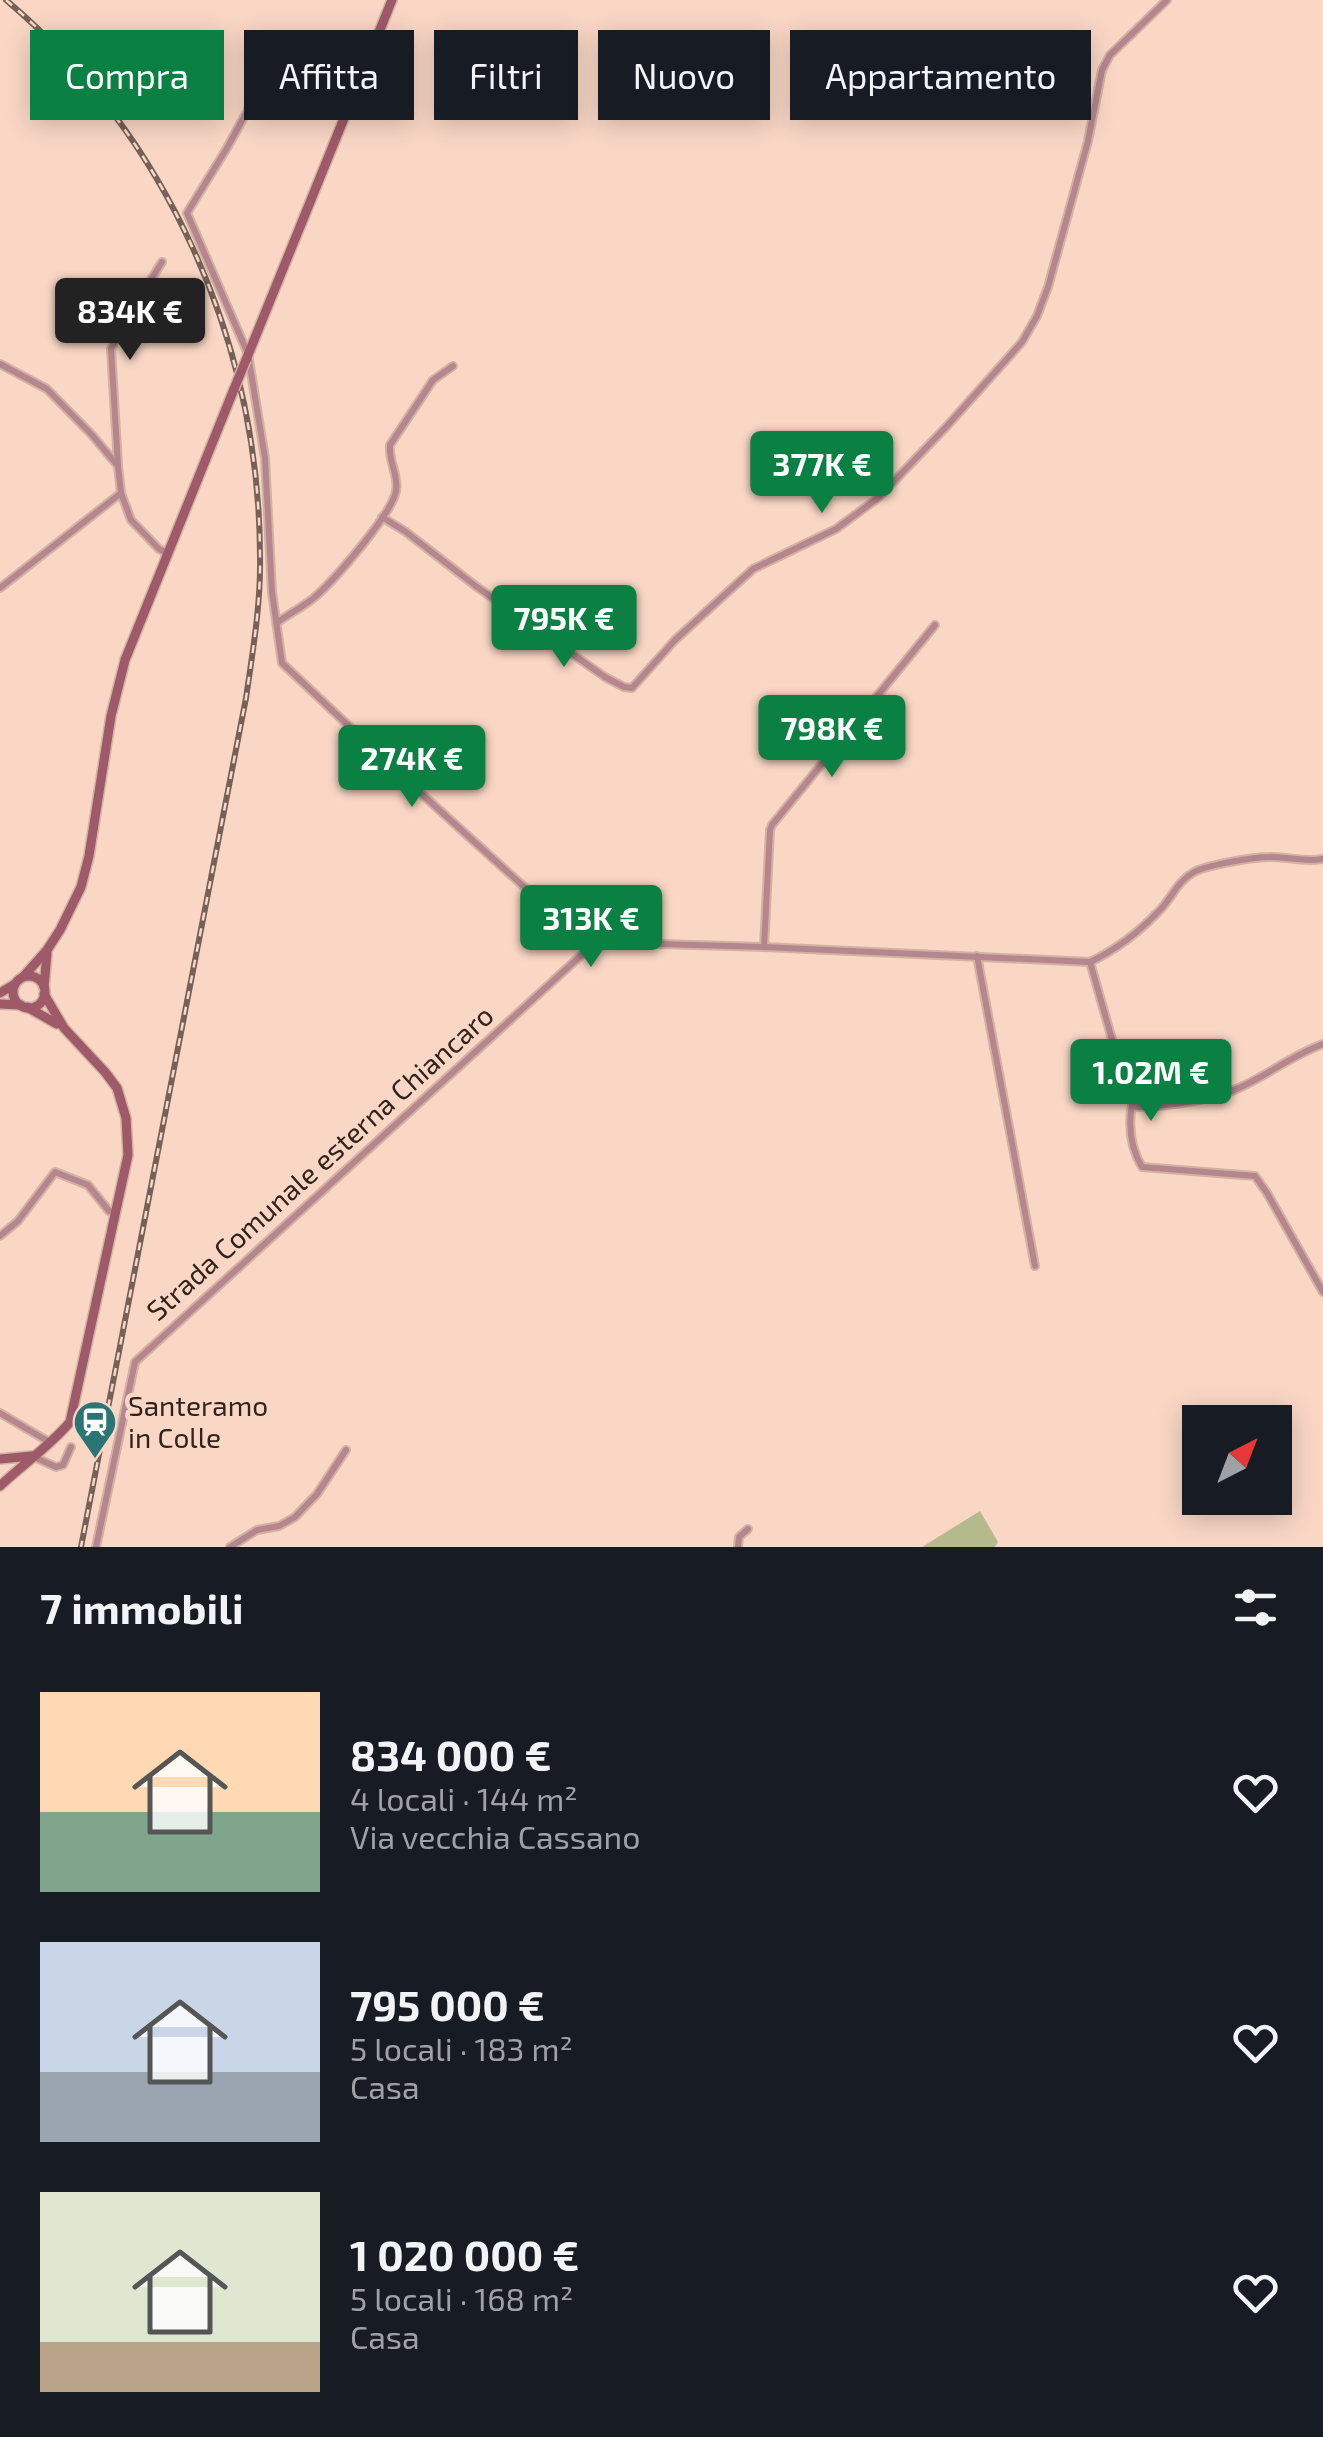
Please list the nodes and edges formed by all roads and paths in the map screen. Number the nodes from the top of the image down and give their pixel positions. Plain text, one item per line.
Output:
1 (392, 0) edge
2 (1167, 0) edge
3 (244, 117) edge
4 (162, 262) dead end
5 (247, 357) junction
6 (0, 364) edge
7 (453, 366) dead end
8 (118, 466) junction
9 (121, 493) junction
10 (382, 516) junction
11 (167, 553) junction
12 (0, 588) edge
13 (278, 622) junction
14 (935, 625) dead end
15 (1323, 858) edge
16 (591, 942) junction
17 (764, 947) junction
18 (47, 950) junction
19 (977, 956) junction
20 (1090, 962) junction
21 (24, 976) junction
22 (15, 984) junction
23 (44, 991) junction
24 (0, 994) edge
25 (0, 1004) edge
26 (24, 1006) junction
27 (64, 1028) junction
28 (1323, 1044) edge
29 (1132, 1104) junction
30 (115, 1212) junction
31 (0, 1236) edge
32 (1035, 1266) dead end
33 (1323, 1292) edge
34 (0, 1413) edge
35 (51, 1443) junction
36 (70, 1447) dead end
37 (346, 1450) dead end
38 (32, 1456) junction
39 (0, 1459) edge
40 (0, 1486) edge
41 (748, 1528) dead end
42 (96, 1547) edge
43 (230, 1547) edge
44 (738, 1547) edge

1 - 5 main road
2 - 10 street
3 - 5 street
4 - 8 street
5 - 11 main road, bridge
5 - 13 street
6 - 8 street
7 - 10 street
8 - 9 street
9 - 11 street
9 - 12 street
10 - 13 street
11 - 18 main road
13 - 16 street
14 - 17 street
15 - 20 street
16 - 17 street
16 - 42 street, Strada Comunale esterna Chiancaro
17 - 19 street
18 - 21 main road
18 - 23 main road
19 - 20 street
19 - 32 street
20 - 29 street
21 - 22 main road
21 - 23 main road
22 - 24 main road
22 - 26 main road
23 - 26 main road
23 - 27 main road
25 - 26 main road
26 - 27 main road
27 - 30 main road
28 - 29 street
29 - 33 street
30 - 31 street
30 - 35 main road
34 - 35 street
35 - 38 main road
36 - 38 street
37 - 43 street
38 - 39 main road
38 - 40 main road
41 - 44 street

